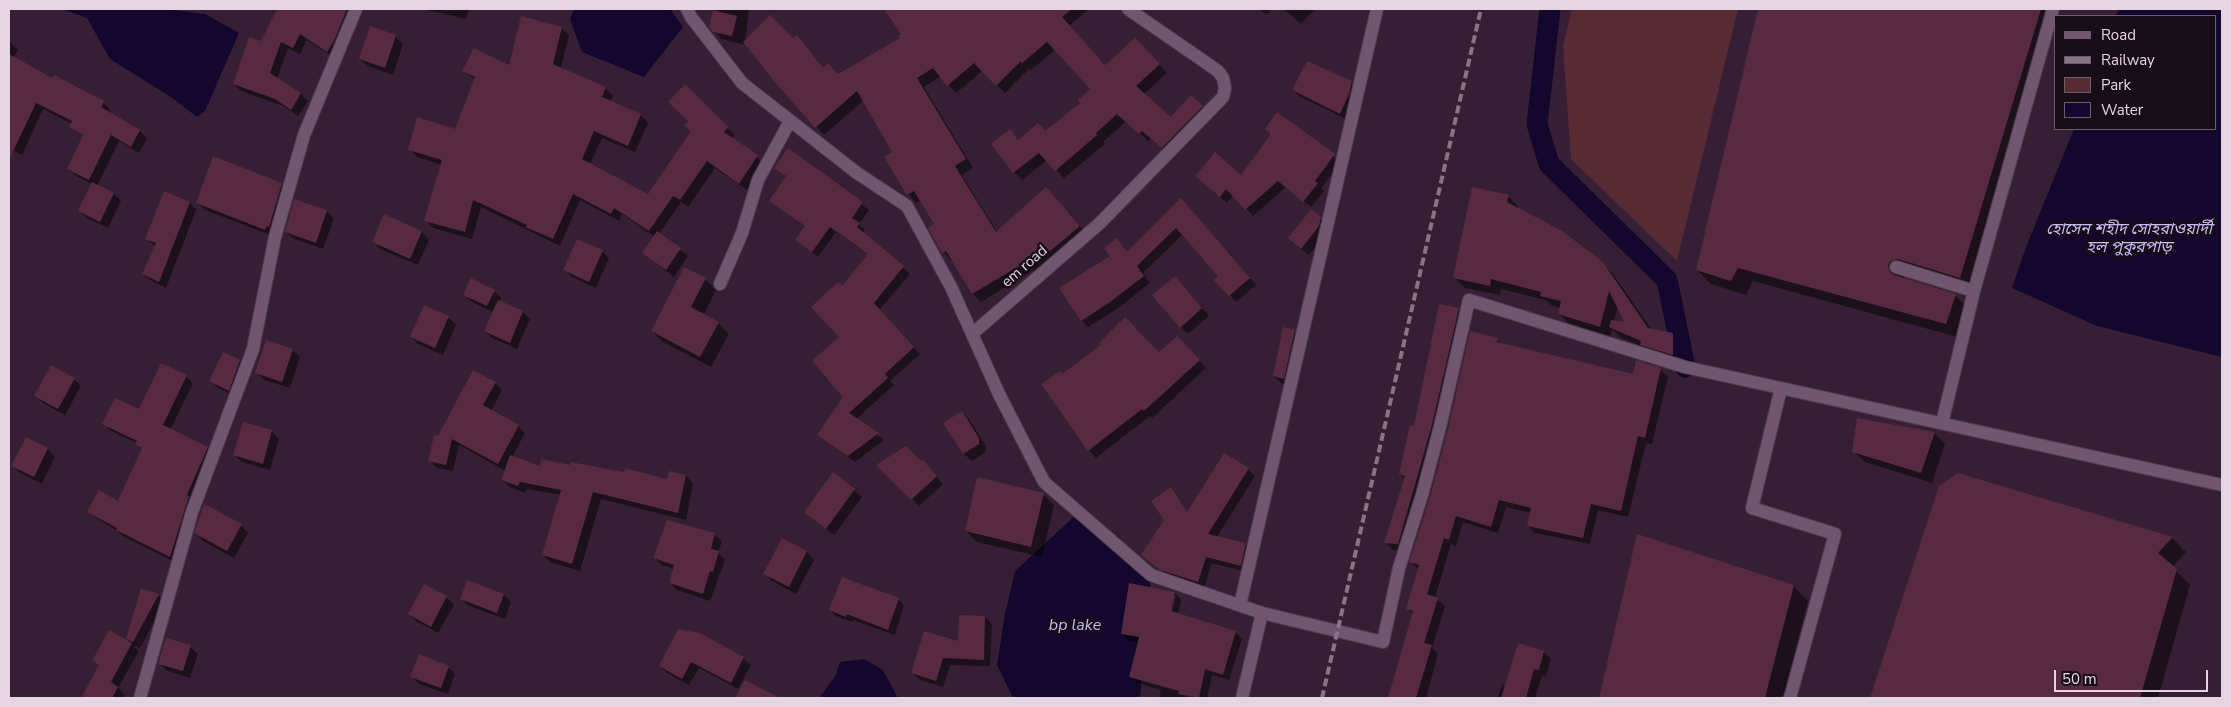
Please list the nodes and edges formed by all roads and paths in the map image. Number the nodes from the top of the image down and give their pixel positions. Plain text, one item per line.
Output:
1 (356, 9) edge
2 (687, 9) edge
3 (1128, 9) edge
4 (1378, 9) edge
5 (2053, 9) edge
6 (790, 121) junction
7 (1896, 267) dead end
8 (720, 284) dead end
9 (1974, 291) junction
10 (972, 334) junction
11 (1781, 388) junction
12 (1942, 423) junction
13 (2222, 485) edge
14 (1240, 605) junction
15 (1262, 613) junction
16 (140, 698) edge
17 (1242, 698) edge
18 (1790, 698) edge

1 - 16 street
2 - 6 street
3 - 10 street, em road
4 - 14 street
5 - 9 street
6 - 8 street
6 - 10 street
7 - 9 street
9 - 12 street
10 - 14 street
11 - 12 street
11 - 15 street
11 - 18 street
12 - 13 street
14 - 15 street
15 - 17 street

